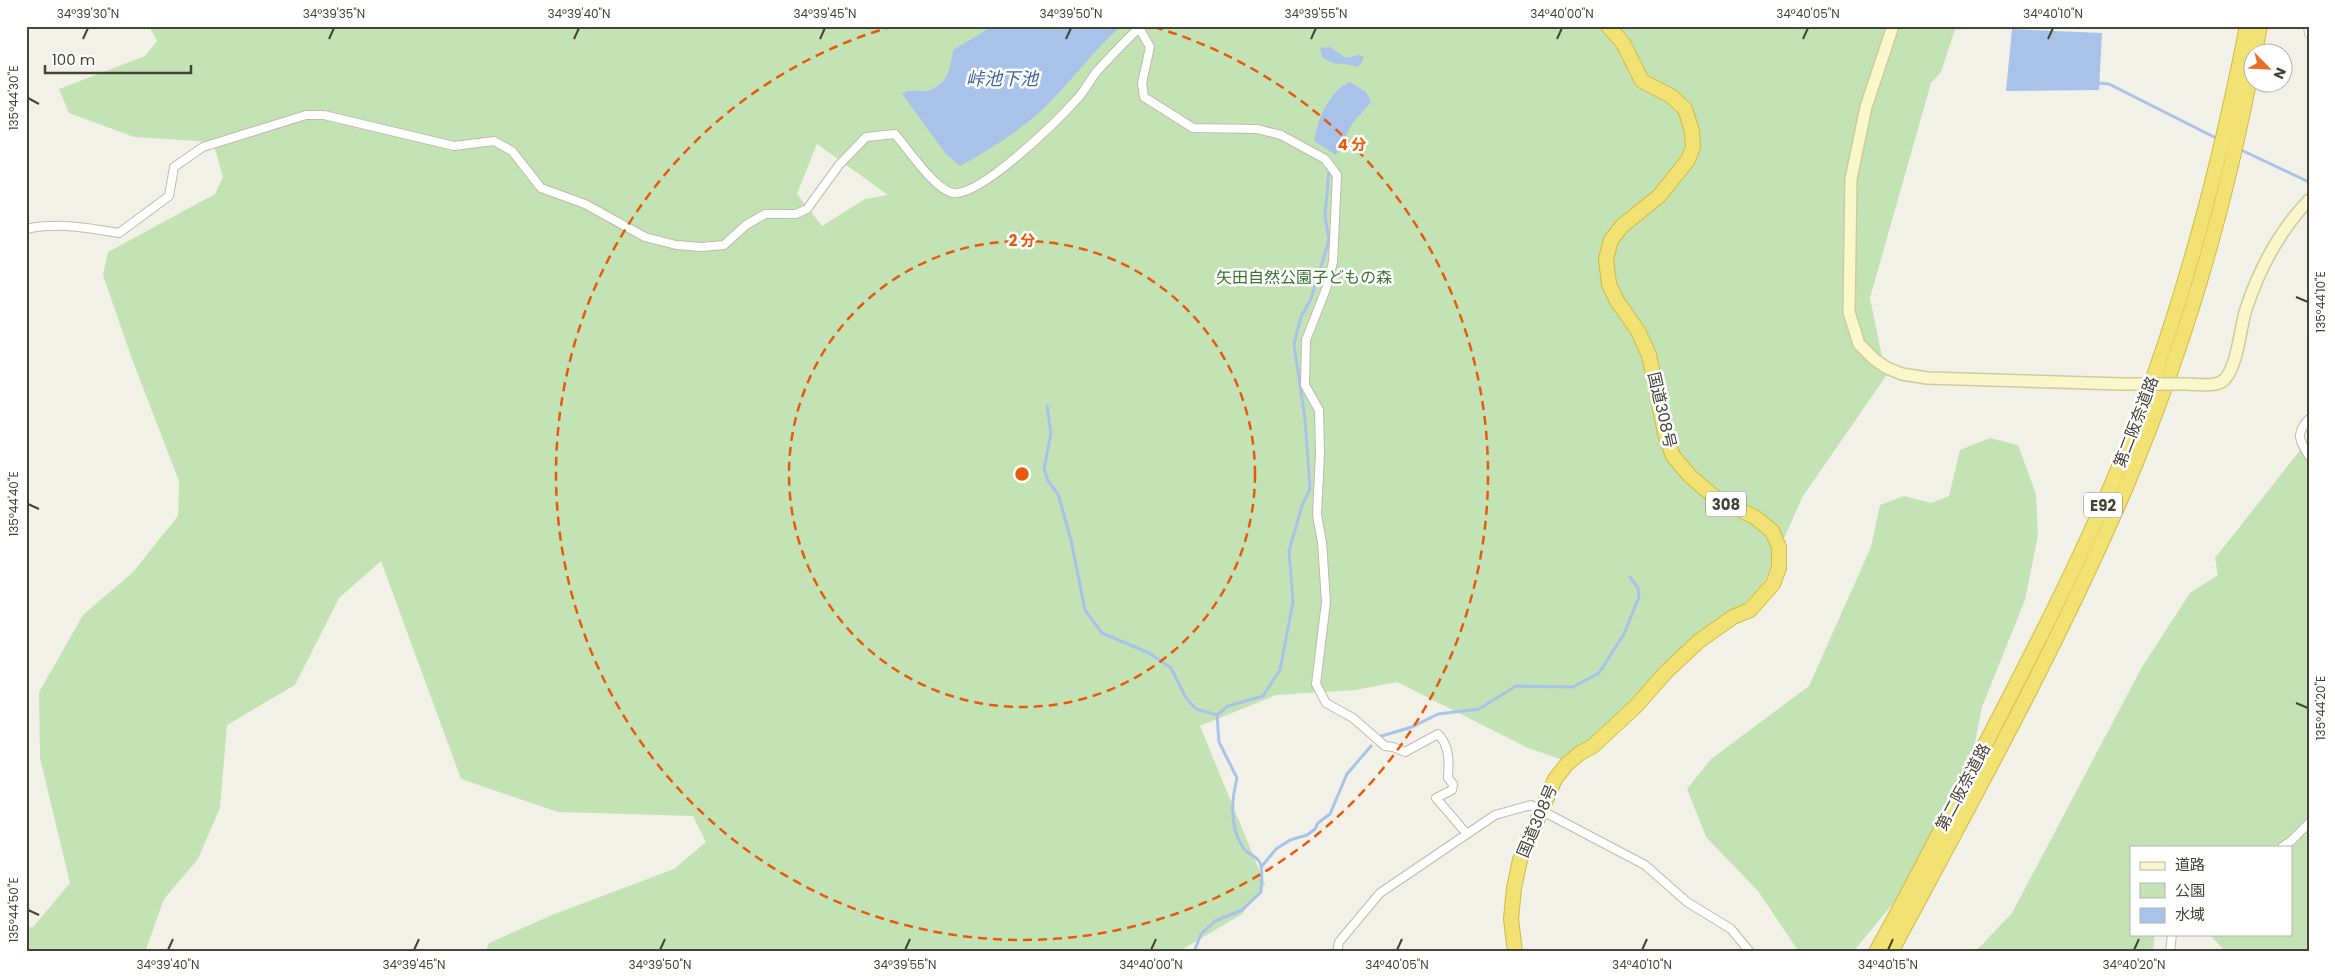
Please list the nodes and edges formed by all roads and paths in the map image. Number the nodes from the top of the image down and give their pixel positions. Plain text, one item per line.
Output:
1 (1608, 26) edge
2 (1893, 26) edge
3 (2247, 26) edge
4 (2260, 26) edge
5 (2308, 26) edge
6 (1139, 27) edge
7 (2309, 34) edge
8 (2257, 42) edge
9 (2247, 92) edge
10 (2309, 200) edge
11 (26, 229) edge
12 (2309, 419) edge
13 (2309, 456) edge
14 (1541, 810) junction
15 (2309, 823) edge
16 (1467, 834) junction
17 (2284, 846) edge
18 (2172, 936) edge
19 (1337, 952) edge
20 (1515, 952) edge
21 (1750, 952) edge
22 (1876, 952) edge
23 (1891, 952) edge
24 (2170, 952) edge

1 - 14 highway, 国道308号 / 308
2 - 10 street, bridge
3 - 22 highway, 第二阪奈道路 / E92
4 - 8 highway
5 - 7 street
6 - 11 street
6 - 16 street
9 - 23 highway, 第二阪奈道路 / E92
12 - 13 street
14 - 16 street
14 - 20 highway, 国道308号 / 308
14 - 21 street
15 - 17 street
16 - 19 street
18 - 24 street

